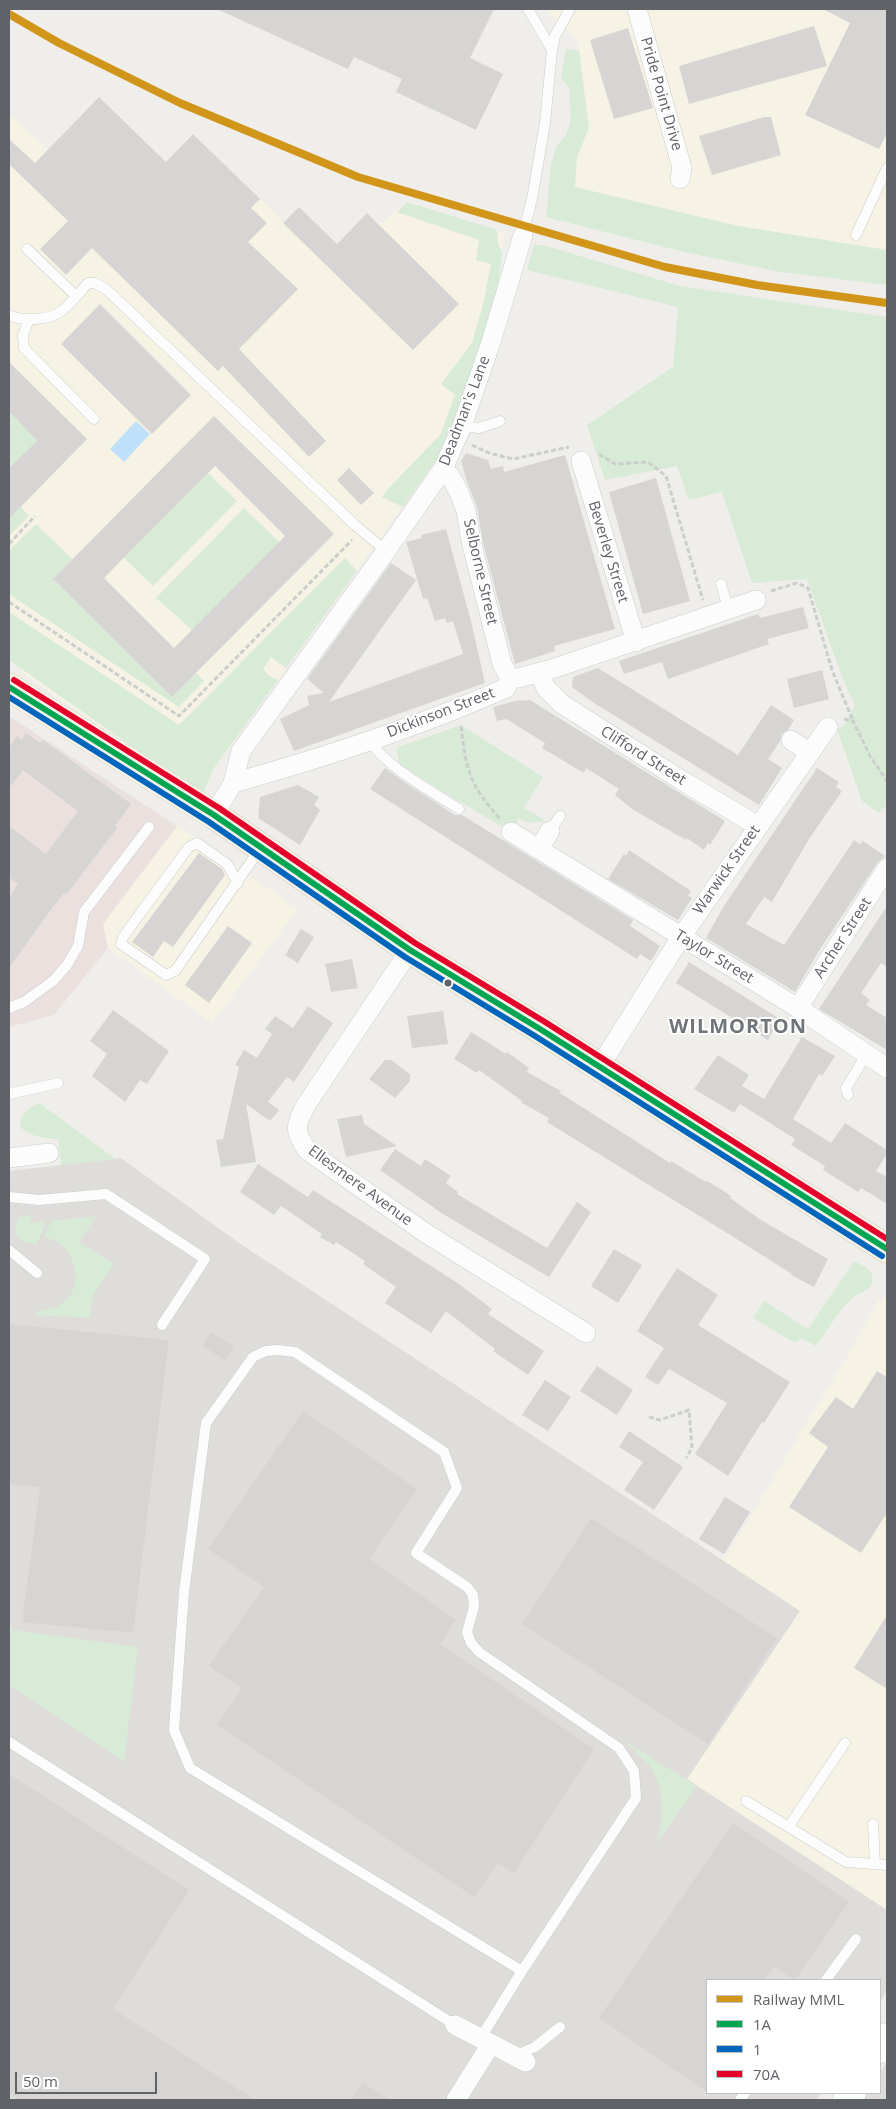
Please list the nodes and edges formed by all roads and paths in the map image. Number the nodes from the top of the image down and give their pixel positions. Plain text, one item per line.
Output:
1 (528, 9) edge
2 (570, 9) edge
3 (637, 9) edge
4 (552, 50) junction
5 (887, 168) edge
6 (680, 179) dead end
7 (523, 235) joint
8 (856, 235) dead end
9 (26, 249) dead end
10 (76, 296) junction
11 (9, 315) edge
12 (29, 319) junction
13 (94, 419) dead end
14 (500, 422) dead end
15 (462, 426) junction
16 (580, 461) dead end
17 (443, 469) junction
18 (666, 476) dead end
19 (35, 516) dead end
20 (361, 531) junction
21 (9, 544) edge
22 (386, 552) junction
23 (721, 584) dead end
24 (756, 600) joint
25 (9, 602) edge
26 (729, 611) junction
27 (708, 618) junction
28 (636, 642) junction
29 (539, 673) junction
30 (510, 678) junction
31 (9, 687) edge
32 (460, 708) junction
33 (853, 720) junction
34 (833, 722) joint
35 (791, 740) dead end
36 (370, 741) junction
37 (810, 752) junction
38 (887, 782) edge
39 (233, 783) junction
40 (459, 809) dead end
41 (214, 815) junction
42 (555, 824) dead end
43 (758, 826) junction
44 (149, 827) dead end
45 (511, 832) joint
46 (261, 848) junction
47 (539, 849) junction
48 (887, 868) edge
49 (238, 882) junction
50 (681, 937) junction
51 (410, 950) junction
52 (9, 1008) edge
53 (798, 1008) junction
54 (866, 1055) junction
55 (600, 1066) junction
56 (887, 1068) edge
57 (58, 1083) dead end
58 (9, 1094) edge
59 (848, 1095) dead end
60 (49, 1153) dead end
61 (9, 1158) edge
62 (9, 1197) edge
63 (887, 1249) edge
64 (9, 1250) edge
65 (37, 1274) dead end
66 (162, 1325) dead end
67 (586, 1333) dead end
68 (649, 1417) dead end
69 (686, 1458) dead end
70 (9, 1742) edge
71 (844, 1743) dead end
72 (746, 1801) dead end
73 (873, 1824) dead end
74 (789, 1826) junction
75 (875, 1864) junction
76 (887, 1865) edge
77 (856, 1939) dead end
78 (522, 1971) junction
79 (827, 1979) edge
80 (455, 2025) joint
81 (560, 2027) dead end
82 (486, 2041) junction
83 (520, 2059) joint
84 (456, 2100) edge

1 - 4 lane
2 - 4 lane, Deadman's Lane
3 - 6 street, Pride Point Drive
4 - 7 lane, Deadman's Lane
5 - 8 lane
7 - 15 street, Deadman's Lane
9 - 10 lane
10 - 12 lane
10 - 20 lane
11 - 12 lane
12 - 13 lane
14 - 15 lane
15 - 17 street, Deadman's Lane
16 - 28 street, Beverley Street
17 - 22 street, Deadman's Lane
17 - 30 street, Selborne Street
18 - 27 path
19 - 21 path
20 - 22 lane
20 - 25 path
22 - 39 street, Deadman's Lane
23 - 26 lane
24 - 26 street, Dickinson Street
24 - 33 path
26 - 27 street, Dickinson Street
27 - 28 street, Dickinson Street
28 - 29 street, Dickinson Street
29 - 30 street, Dickinson Street
29 - 43 street, Clifford Street
30 - 32 street, Dickinson Street
31 - 41 main road
32 - 36 street, Dickinson Street
32 - 45 path
33 - 34 path
33 - 38 path
34 - 37 street, Warwick Street
35 - 37 street
36 - 39 street, Dickinson Street
36 - 40 lane
37 - 43 street, Warwick Street
39 - 41 street, Deadman's Lane
41 - 46 main road
42 - 47 street
43 - 50 street, Warwick Street
44 - 52 lane
45 - 47 street, Taylor Street
46 - 49 lane
46 - 51 main road
47 - 50 street, Taylor Street
48 - 53 street, Archer Street
49 - 49 lane
50 - 53 street, Taylor Street
50 - 55 street, Warwick Street
51 - 55 main road
51 - 67 street, Ellesmere Avenue
53 - 54 street, Taylor Street
54 - 56 street, Taylor Street
54 - 59 lane
55 - 63 main road
57 - 58 lane
60 - 61 street
62 - 66 lane
64 - 65 lane
68 - 69 path
70 - 80 lane
71 - 74 lane
72 - 74 lane
73 - 75 lane
74 - 75 lane
75 - 76 lane
77 - 79 lane
78 - 78 lane
78 - 82 lane
80 - 82 street
81 - 83 lane
82 - 83 street
82 - 84 street

